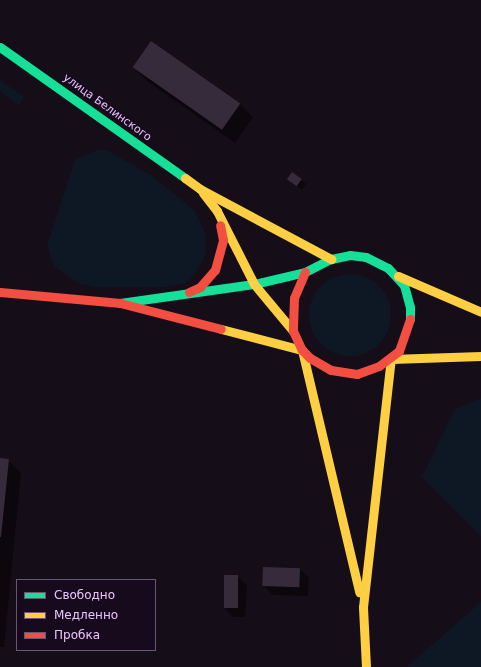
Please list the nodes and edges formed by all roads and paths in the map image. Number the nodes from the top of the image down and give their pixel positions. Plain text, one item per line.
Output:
1 (0, 47) edge
2 (200, 189) junction
3 (217, 211) junction
4 (331, 259) junction
5 (306, 272) junction
6 (398, 276) junction
7 (254, 284) junction
8 (0, 292) edge
9 (187, 293) junction
10 (120, 303) junction
11 (481, 312) edge
12 (293, 331) junction
13 (302, 350) junction
14 (481, 356) edge
15 (391, 359) junction
16 (363, 607) junction
17 (366, 667) edge

1 - 2 main road, улица Белинского
2 - 3 main road, улица Белинского
2 - 4 main road, улица Белинского
3 - 7 main road, улица Белинского
3 - 9 main road
4 - 5 main road
4 - 6 main road
5 - 7 main road
5 - 12 main road
6 - 11 main road
6 - 15 main road
7 - 9 main road
7 - 12 main road, улица Белинского
8 - 10 main road
9 - 10 main road
10 - 13 main road
12 - 13 main road
13 - 15 main road
13 - 16 main road
14 - 15 main road
15 - 16 main road
16 - 17 main road

